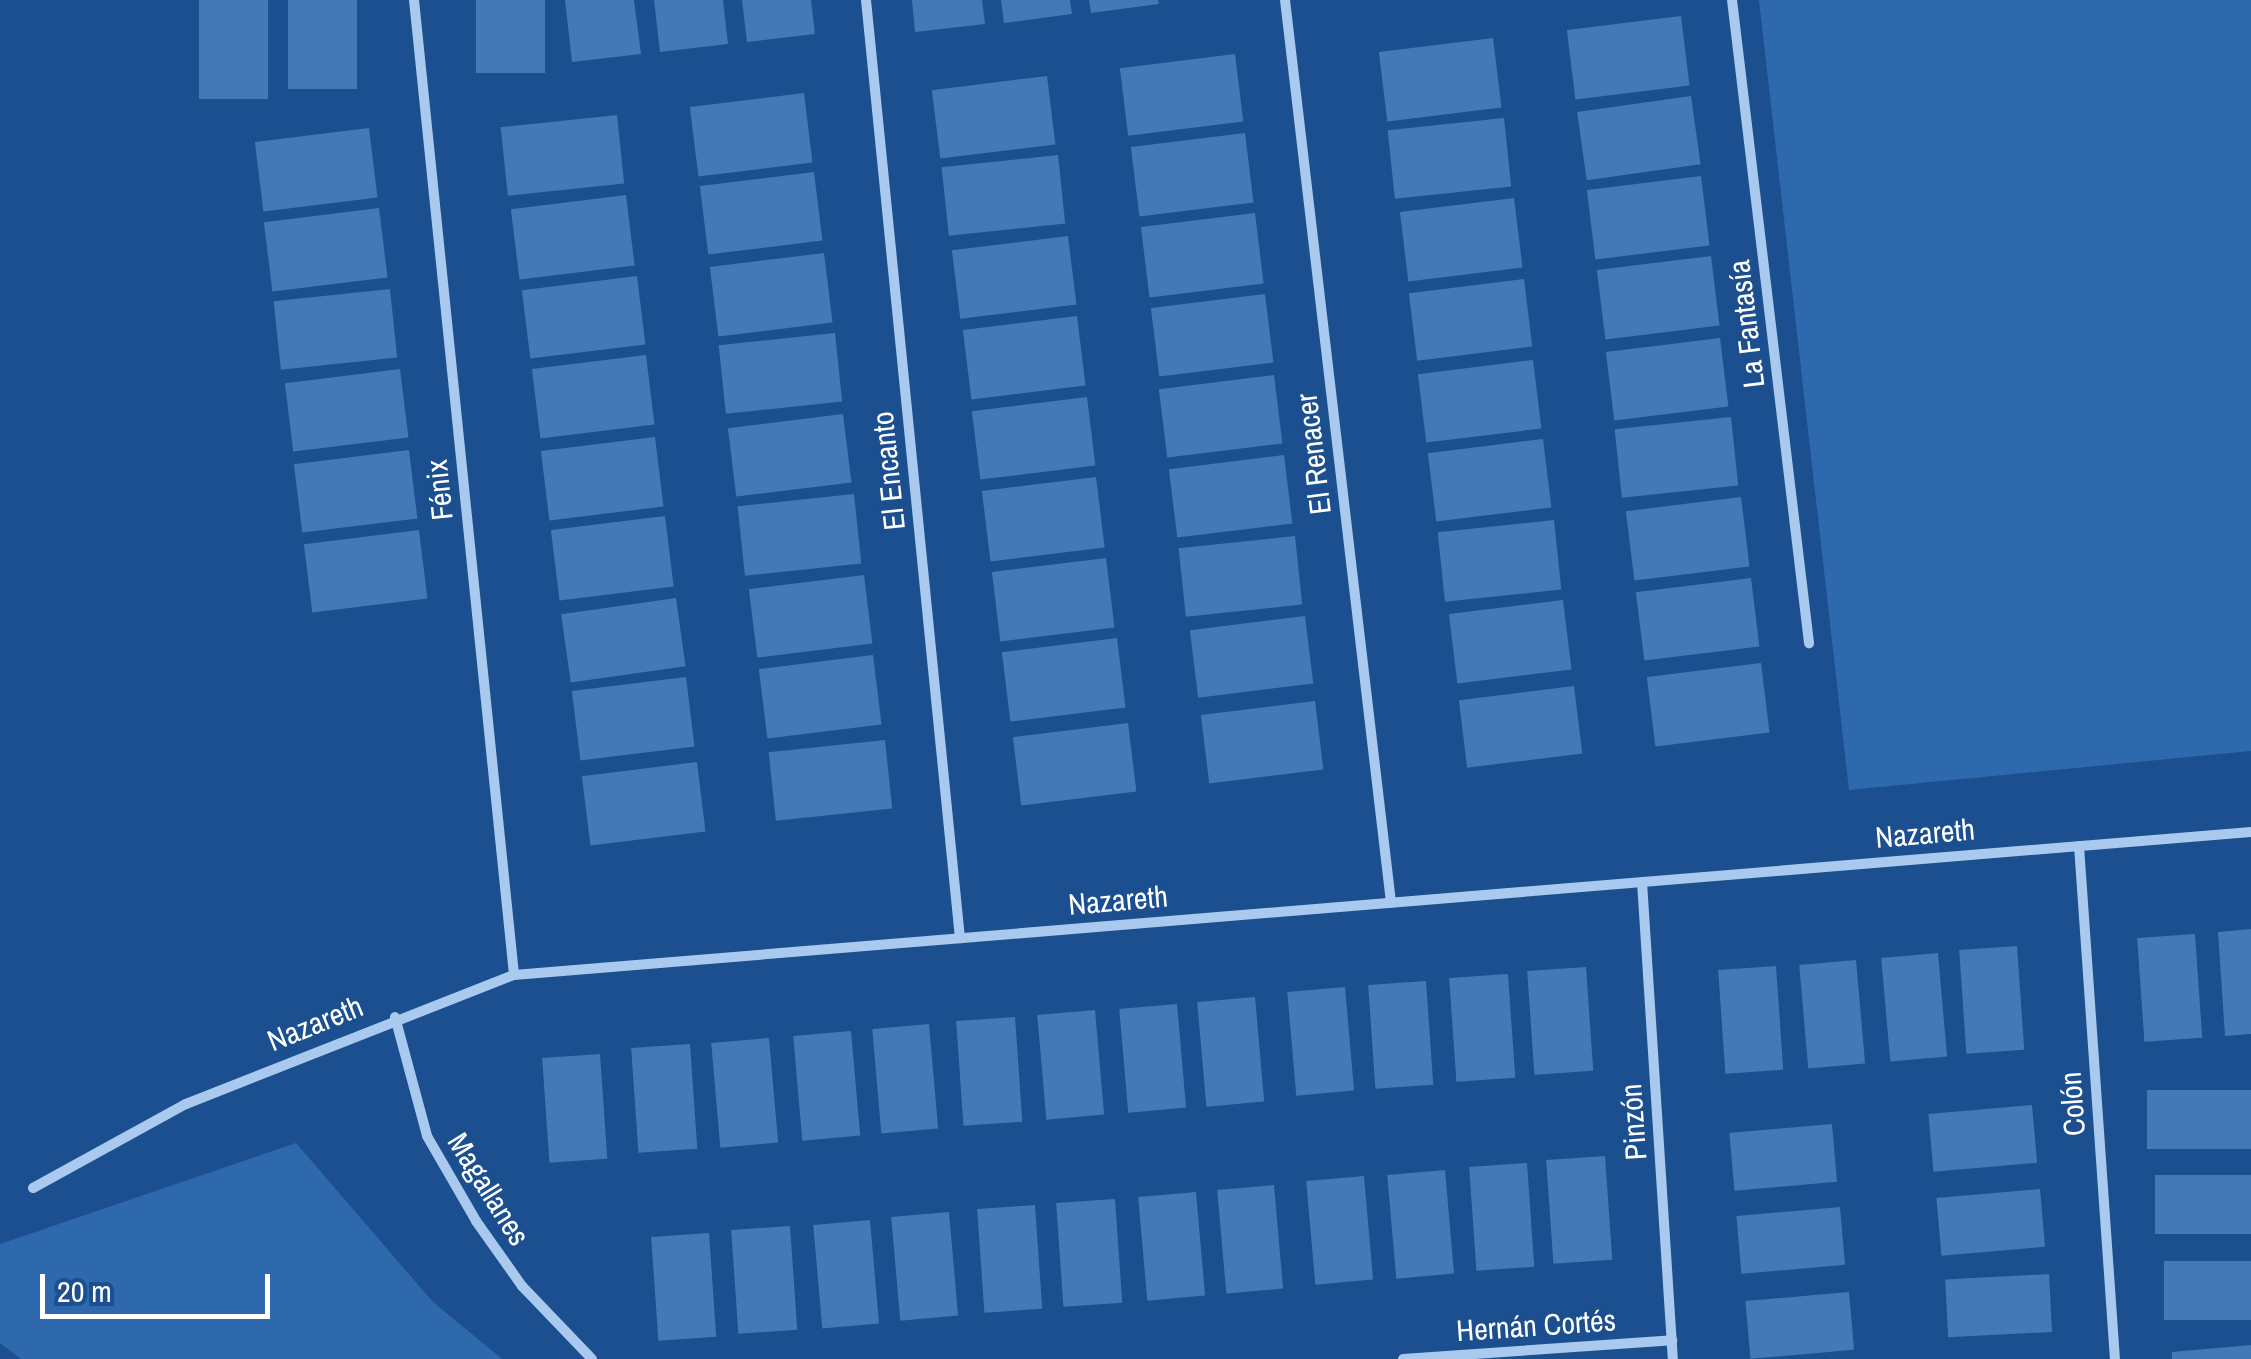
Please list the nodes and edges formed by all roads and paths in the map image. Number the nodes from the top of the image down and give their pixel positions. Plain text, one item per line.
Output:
1 (414, 0) edge
2 (866, 0) edge
3 (1285, 0) edge
4 (1732, 0) edge
5 (1809, 643) dead end
6 (2251, 832) edge
7 (2079, 846) junction
8 (1642, 882) junction
9 (1391, 903) junction
10 (960, 938) junction
11 (514, 975) junction
12 (395, 1017) junction
13 (33, 1188) dead end
14 (1672, 1340) junction
15 (592, 1359) edge
16 (1403, 1359) edge
17 (1673, 1359) edge
18 (2115, 1359) edge

1 - 11 street, Fénix
2 - 10 street, El Encanto
3 - 9 street, El Renacer
4 - 5 street, La Fantasía
6 - 7 street, Nazareth
7 - 8 street, Nazareth
7 - 18 street, Colón
8 - 9 street, Nazareth
8 - 14 street, Pinzón
9 - 10 street, Nazareth
10 - 11 street, Nazareth
11 - 12 street, Nazareth
12 - 13 street, Nazareth
12 - 15 street, Magallanes
14 - 16 street, Hernán Cortés
14 - 17 street, Pinzón

